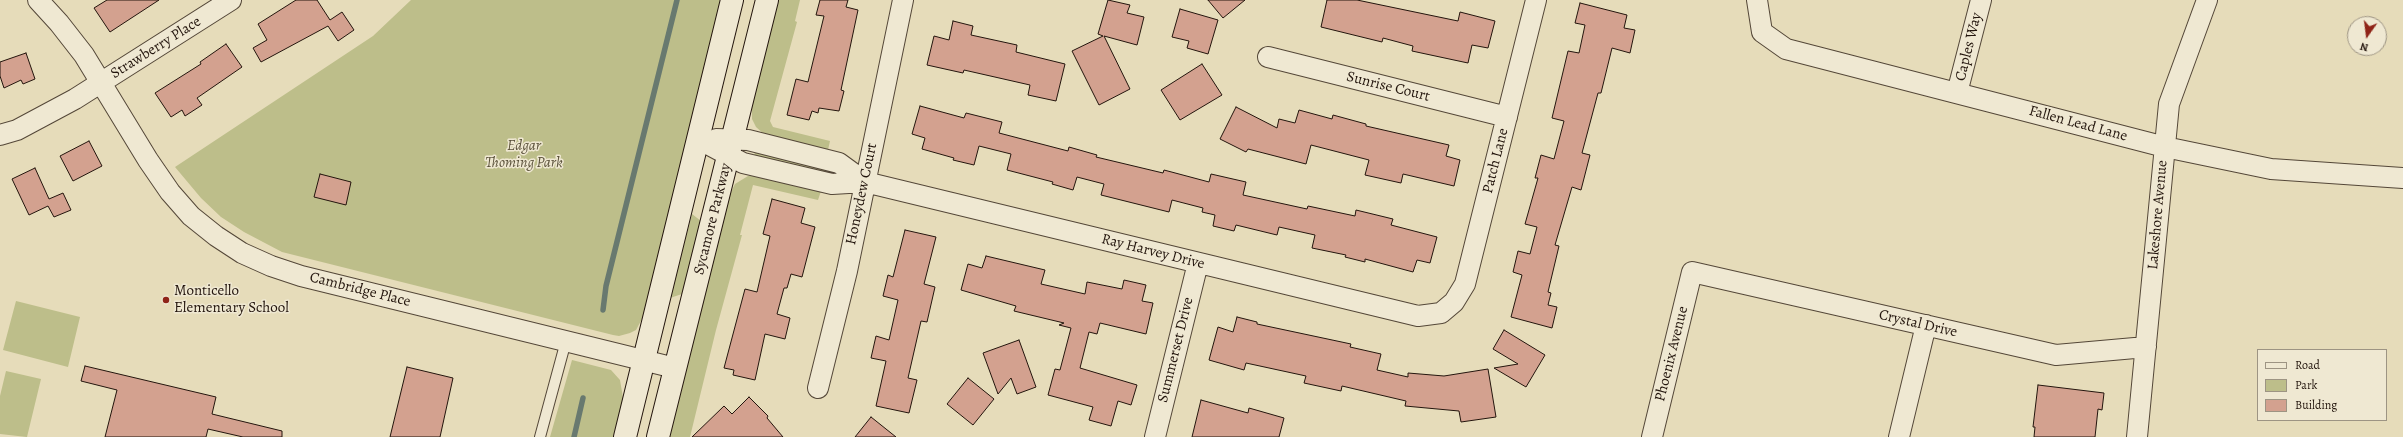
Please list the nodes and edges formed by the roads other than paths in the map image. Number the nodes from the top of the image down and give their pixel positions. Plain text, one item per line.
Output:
1 (38, 0) edge
2 (231, 0) edge
3 (732, 0) edge
4 (767, 0) edge
5 (903, 0) edge
6 (1536, 0) edge
7 (1757, 0) edge
8 (1981, 0) edge
9 (2207, 0) edge
10 (1268, 57) dead end
11 (101, 83) junction
12 (1957, 93) junction
13 (1507, 117) junction
14 (0, 136) edge
15 (698, 140) junction
16 (2165, 147) junction
17 (731, 148) junction
18 (2403, 178) edge
19 (865, 182) junction
20 (1198, 263) junction
21 (1692, 272) joint
22 (1441, 313) joint
23 (1926, 325) junction
24 (566, 342) junction
25 (2146, 347) junction
26 (644, 360) junction
27 (675, 368) junction
28 (818, 388) dead end
29 (540, 437) edge
30 (625, 437) edge
31 (658, 437) edge
32 (1155, 437) edge
33 (1652, 437) edge
34 (1898, 437) edge
35 (2137, 437) edge

1 - 11 street, Cambridge Place
2 - 11 street, Strawberry Place
3 - 15 main road
4 - 17 main road, Sycamore Parkway
5 - 19 street, Honeydew Court
6 - 13 street, Patch Lane
7 - 12 street, Fallen Lead Lane
8 - 12 street, Caples Way
9 - 16 street, Lakeshore Avenue
10 - 13 street, Sunrise Court
11 - 14 street, Strawberry Place
11 - 24 street, Cambridge Place
12 - 16 street, Fallen Lead Lane
13 - 22 street, Patch Lane
15 - 17 street, Ray Harvey Drive
15 - 26 main road
16 - 18 street, Fallen Lead Lane
16 - 25 street, Lakeshore Avenue
17 - 19 street, Ray Harvey Drive
17 - 27 main road, Sycamore Parkway
19 - 20 street, Ray Harvey Drive
19 - 28 street, Honeydew Court
20 - 22 street, Ray Harvey Drive
20 - 32 street, Summerset Drive
21 - 23 street, Crystal Drive
21 - 33 street, Phoenix Avenue
23 - 25 street, Crystal Drive
23 - 34 street
24 - 26 street, Cambridge Place
24 - 29 lane
25 - 35 street, Lakeshore Avenue
26 - 27 street, Cambridge Place
26 - 30 main road
27 - 31 main road, Sycamore Parkway

